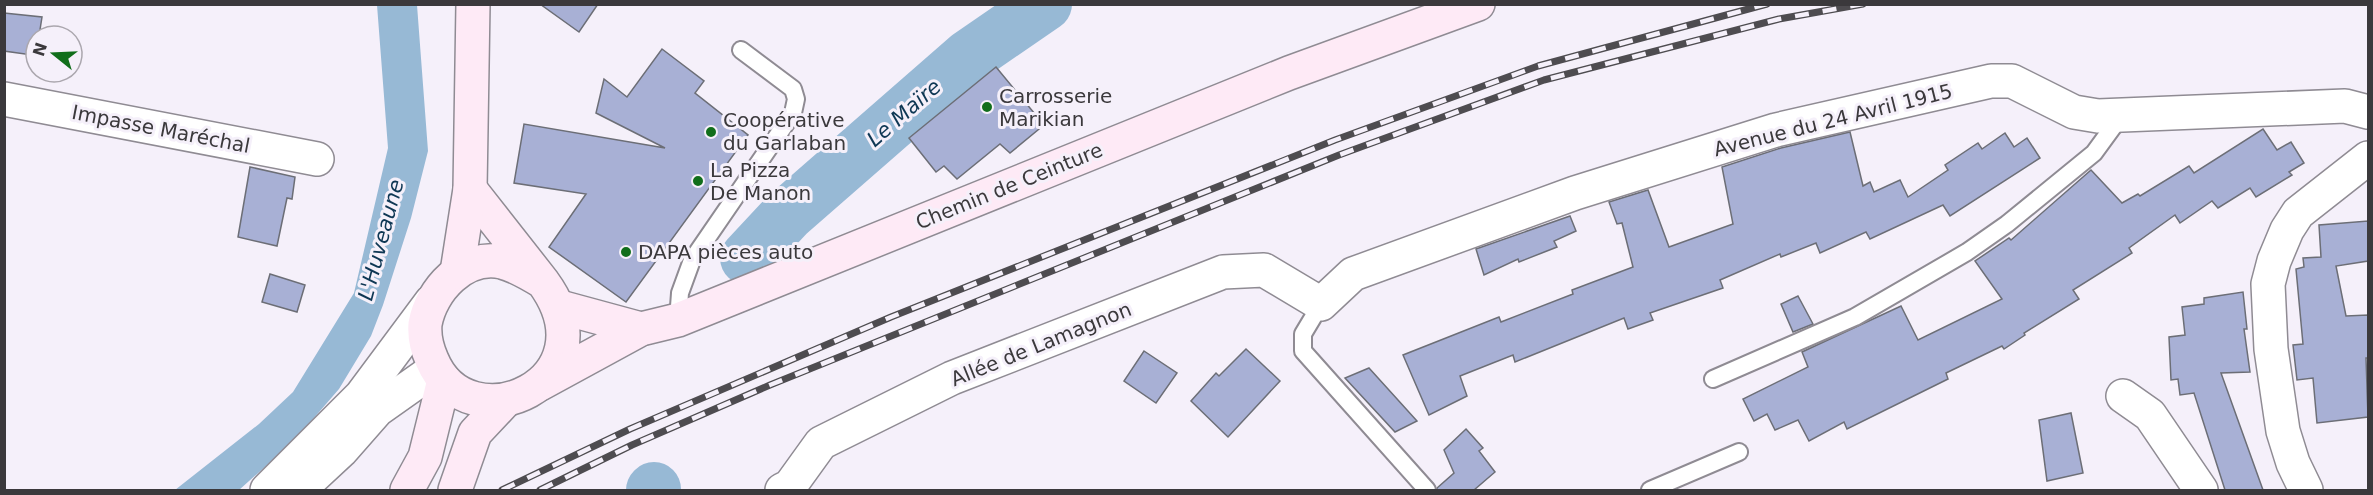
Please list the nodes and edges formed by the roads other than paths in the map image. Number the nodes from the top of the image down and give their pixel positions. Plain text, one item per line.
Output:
1 (473, 4) edge
2 (1478, 4) edge
3 (741, 50) dead end
4 (4, 99) edge
5 (2368, 112) edge
6 (2122, 115) junction
7 (2368, 158) edge
8 (317, 159) dead end
9 (470, 189) junction
10 (457, 272) junction
11 (552, 294) junction
12 (431, 302) junction
13 (1321, 304) junction
14 (678, 320) junction
15 (641, 329) junction
16 (440, 375) junction
17 (1713, 379) dead end
18 (540, 384) junction
19 (2123, 396) dead end
20 (506, 400) junction
21 (1739, 452) dead end
22 (267, 490) edge
23 (299, 490) edge
24 (407, 490) edge
25 (455, 490) edge
26 (782, 490) edge
27 (1427, 490) edge
28 (1650, 490) edge
29 (2201, 490) edge
30 (2306, 490) edge

1 - 9 main road
2 - 14 main road, Chemin de Ceinture
3 - 14 lane
4 - 8 street, Impasse Maréchal
5 - 6 street, Avenue du 24 Avril 1915
6 - 13 street, Avenue du 24 Avril 1915
6 - 17 lane
7 - 30 street
9 - 10 main road
9 - 11 main road
10 - 11 main road
10 - 12 main road
11 - 15 main road, Chemin de Ceinture
11 - 18 main road
12 - 16 main road
12 - 22 street
13 - 26 street, Allée de Lamagnon
13 - 27 lane
14 - 15 main road, Chemin de Ceinture
15 - 18 main road, Chemin de Ceinture
16 - 20 main road
16 - 23 street
16 - 24 main road
18 - 20 main road
19 - 29 street
20 - 25 main road
21 - 28 lane

